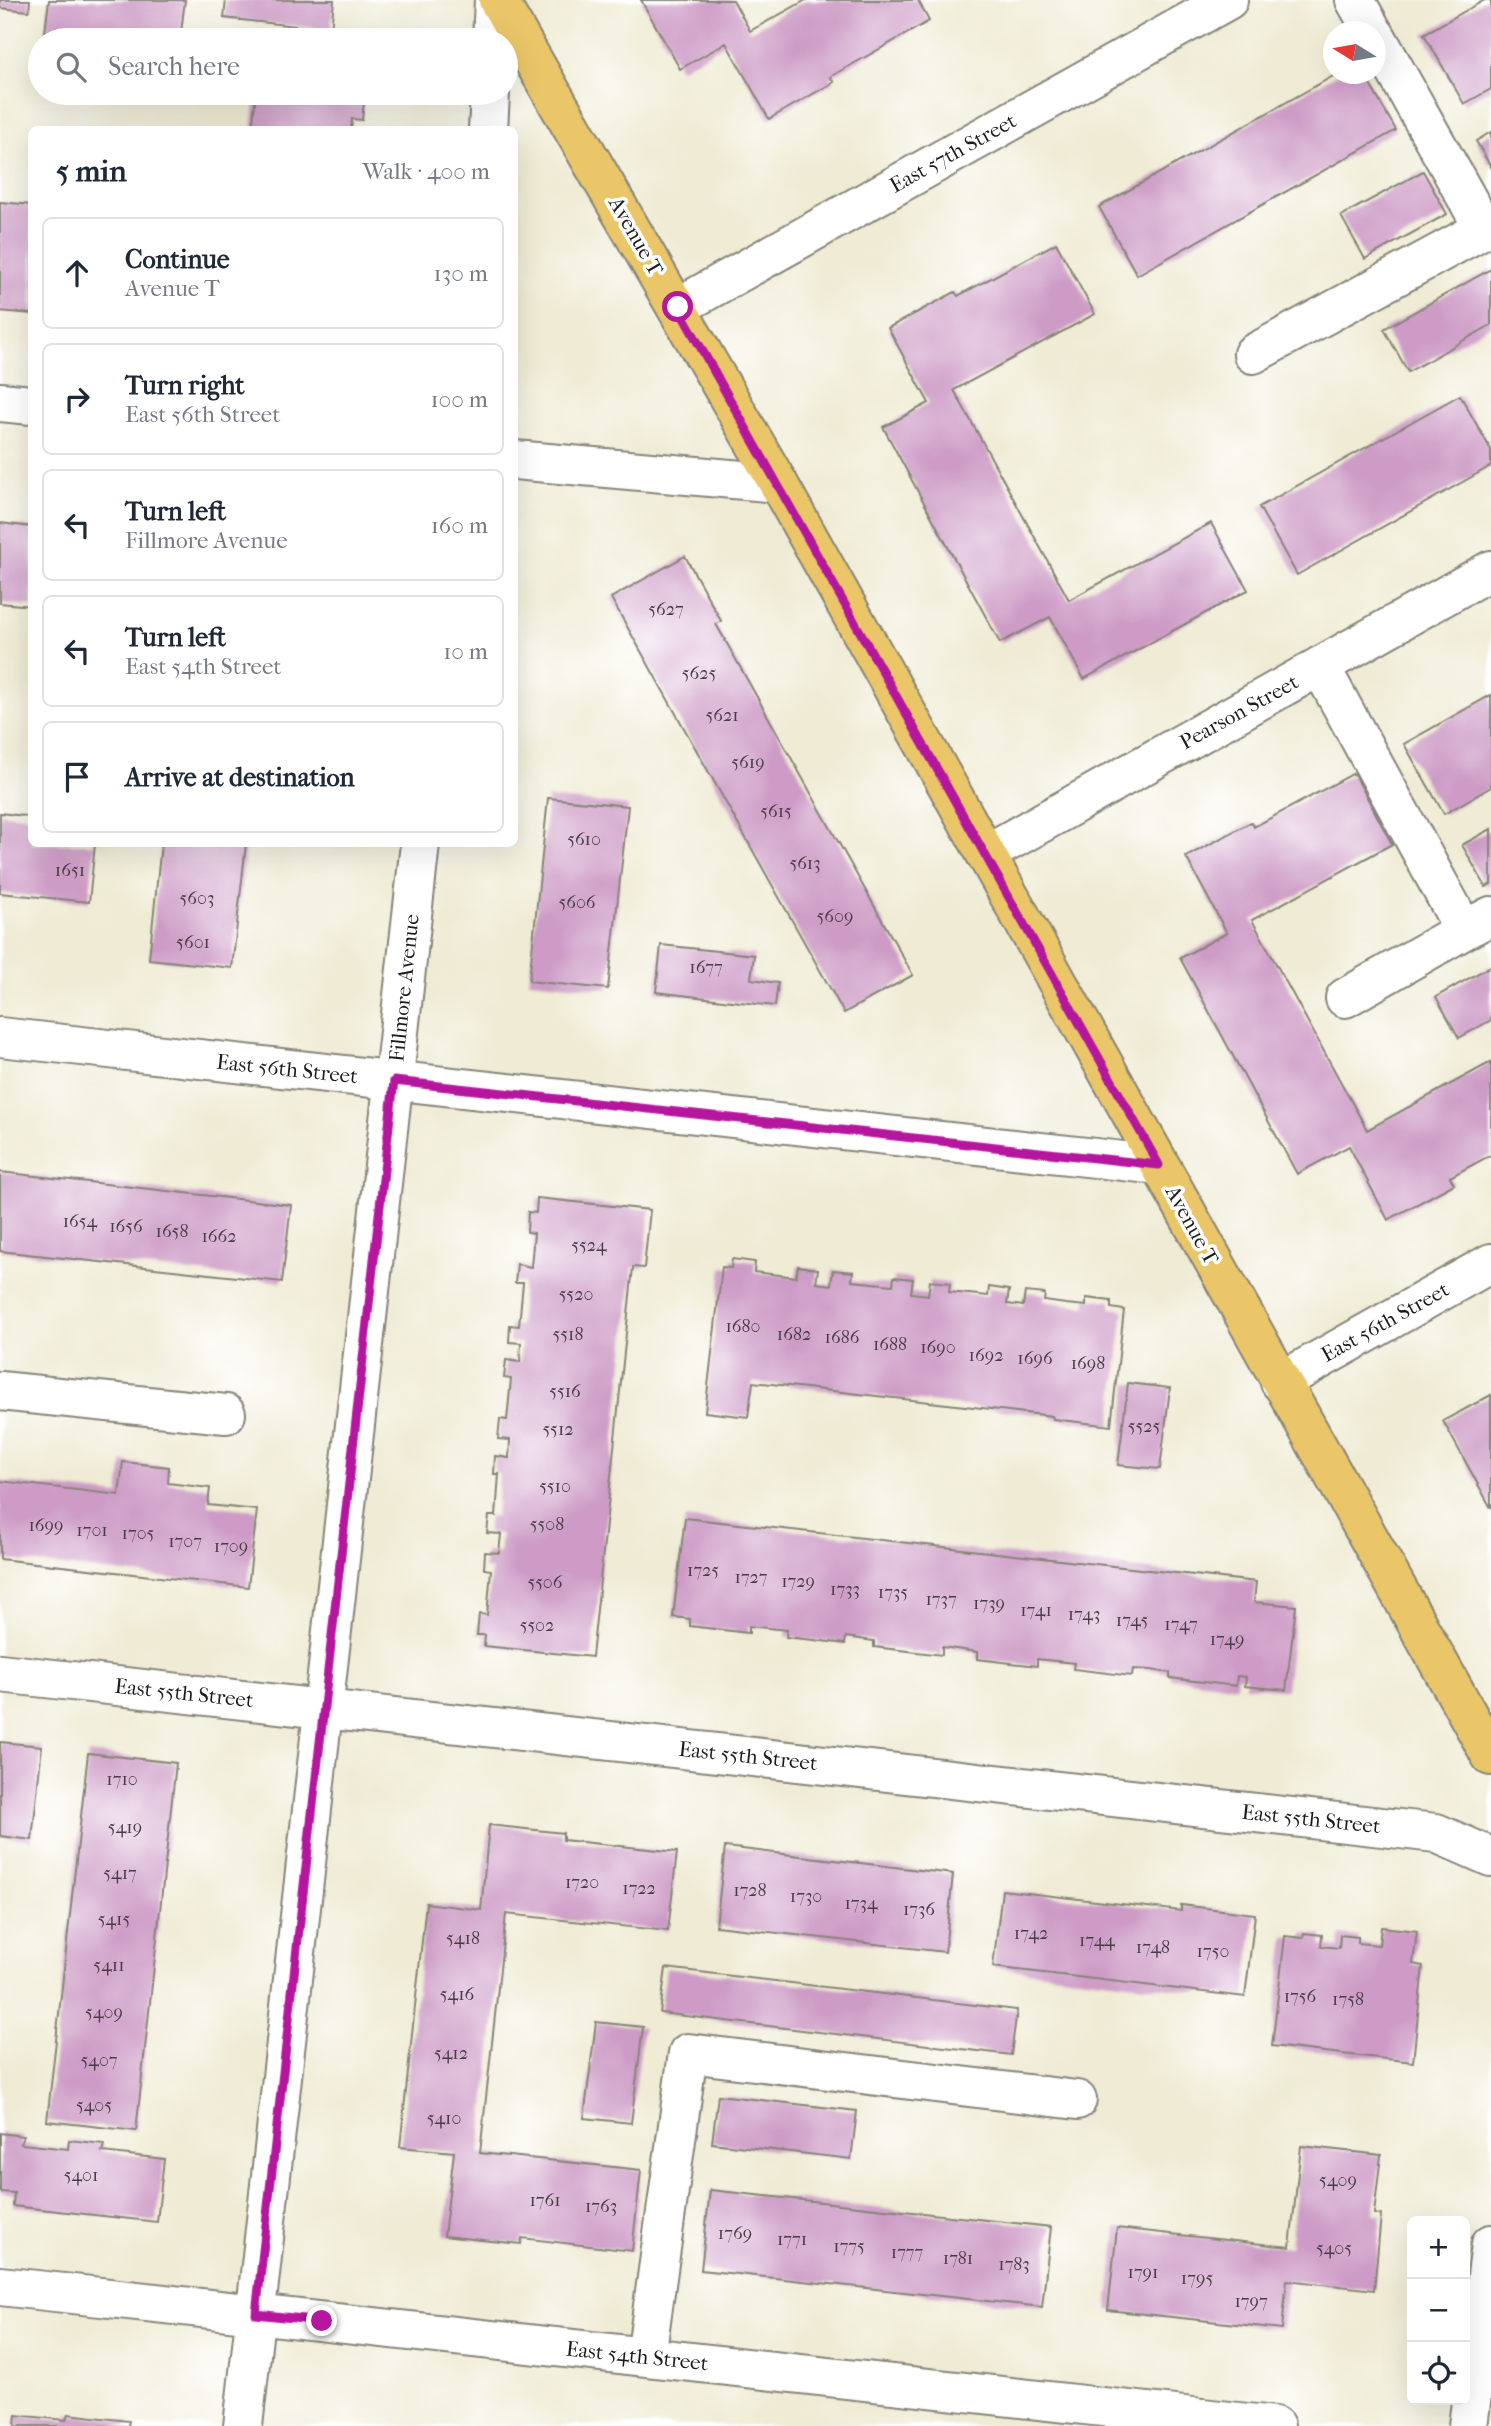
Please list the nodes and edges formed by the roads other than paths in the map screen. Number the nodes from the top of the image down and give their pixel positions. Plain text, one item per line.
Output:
1 (496, 0) edge
2 (1228, 0) edge
3 (1356, 0) edge
4 (1367, 21) edge
5 (493, 28) edge
6 (513, 28) edge
7 (518, 37) edge
8 (1386, 54) edge
9 (489, 105) edge
10 (488, 126) edge
11 (1488, 227) edge
12 (678, 307) junction
13 (1253, 355) dead end
14 (0, 402) edge
15 (28, 405) edge
16 (518, 460) edge
17 (778, 483) junction
18 (1491, 570) edge
19 (1320, 666) junction
20 (420, 847) edge
21 (986, 854) junction
22 (1478, 923) edge
23 (1345, 998) dead end
24 (0, 1037) edge
25 (394, 1081) junction
26 (1159, 1165) junction
27 (1491, 1263) edge
28 (1279, 1382) junction
29 (0, 1391) edge
30 (226, 1414) dead end
31 (0, 1673) edge
32 (324, 1710) junction
33 (1491, 1756) edge
34 (1491, 1857) edge
35 (1077, 2100) dead end
36 (1491, 2244) edge
37 (0, 2286) edge
38 (256, 2314) junction
39 (646, 2357) junction
40 (243, 2426) edge
41 (1275, 2426) edge
42 (1468, 2426) edge

1 - 5 street
1 - 6 main road, Avenue T
2 - 12 street, East 57th Street
3 - 4 street
7 - 12 main road, Avenue T
8 - 11 street
9 - 10 street
11 - 13 street
12 - 17 main road, Avenue T
14 - 15 street
16 - 17 street
17 - 21 main road, Avenue T
18 - 19 street, Pearson Street
19 - 21 street, Pearson Street
19 - 22 street
20 - 25 street, Fillmore Avenue
21 - 26 main road, Avenue T
22 - 23 street
24 - 25 street, East 56th Street
25 - 26 street, East 56th Street
25 - 32 street, Fillmore Avenue
26 - 28 main road, Avenue T
27 - 28 street, East 56th Street
28 - 33 main road, Avenue T
29 - 30 street
31 - 32 street, East 55th Street
32 - 34 street, East 55th Street
32 - 38 street, Fillmore Avenue
35 - 39 street
36 - 42 street
37 - 38 street, East 54th Street
38 - 39 street, East 54th Street
38 - 40 street, Fillmore Avenue
39 - 41 street, East 54th Street

